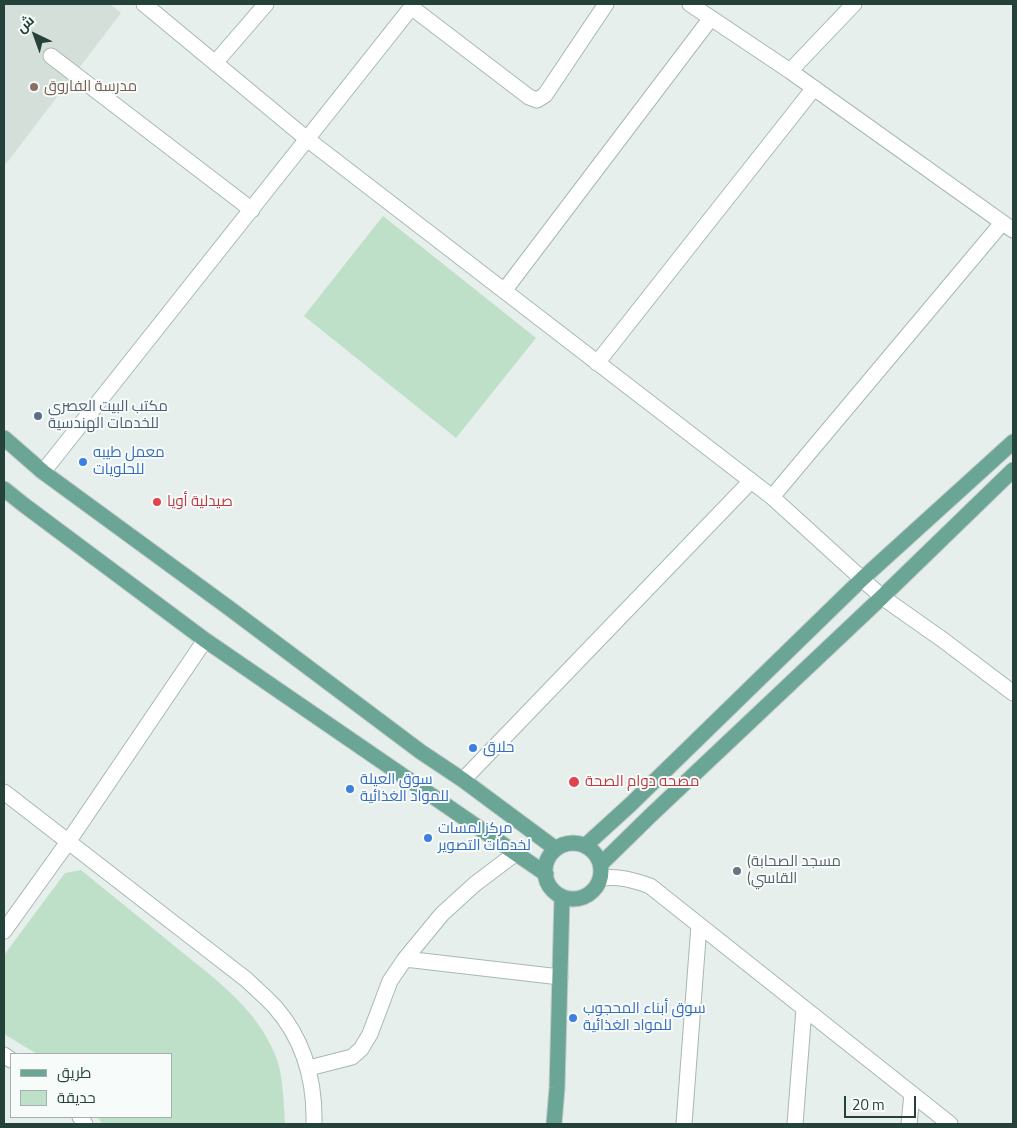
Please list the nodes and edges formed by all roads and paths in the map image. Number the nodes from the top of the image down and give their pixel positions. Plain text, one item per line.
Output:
1 (144, 4) edge
2 (266, 4) edge
3 (606, 4) edge
4 (690, 4) edge
5 (854, 4) edge
6 (413, 6) edge
7 (711, 18) junction
8 (51, 56) dead end
9 (215, 62) junction
10 (790, 70) junction
11 (814, 88) junction
12 (307, 139) junction
13 (252, 210) junction
14 (1008, 226) edge
15 (504, 291) junction
16 (597, 362) junction
17 (4, 438) edge
18 (1013, 442) edge
19 (1013, 470) edge
20 (43, 472) junction
21 (751, 481) junction
22 (4, 489) edge
23 (772, 497) junction
24 (862, 580) junction
25 (882, 597) junction
26 (204, 640) junction
27 (1013, 693) edge
28 (463, 780) junction
29 (4, 792) edge
30 (68, 842) junction
31 (586, 846) junction
32 (556, 849) junction
33 (516, 853) junction
34 (601, 871) junction
35 (546, 874) junction
36 (562, 897) junction
37 (699, 925) junction
38 (4, 931) edge
39 (405, 959) junction
40 (560, 976) junction
41 (804, 1009) junction
42 (309, 1068) junction
43 (912, 1094) junction
44 (314, 1124) edge
45 (554, 1124) edge
46 (684, 1124) edge
47 (795, 1124) edge
48 (909, 1124) edge
49 (950, 1124) edge

1 - 9 street
2 - 9 street
3 - 6 street
4 - 7 street
5 - 10 street
6 - 12 street
7 - 10 street
7 - 15 street
8 - 13 street
9 - 12 street
10 - 11 street
11 - 14 street
11 - 16 street
12 - 13 street
12 - 15 street
13 - 20 street
14 - 23 street
15 - 16 street
16 - 21 street
17 - 20 main road
18 - 24 main road
19 - 25 main road
20 - 28 main road
21 - 23 street
21 - 28 street
22 - 26 main road
23 - 24 street
24 - 25 street
24 - 31 main road
25 - 27 street
25 - 34 main road
26 - 30 street
26 - 33 main road
28 - 32 main road
29 - 30 street
30 - 38 street
30 - 42 street
31 - 32 main road
31 - 34 main road
32 - 35 main road
33 - 35 main road
33 - 39 street
34 - 36 main road
34 - 37 street
35 - 36 main road
36 - 40 main road
37 - 41 street
37 - 46 street
39 - 40 street
39 - 42 street
40 - 45 main road
41 - 43 street
41 - 47 street
42 - 44 street
43 - 48 street
43 - 49 street

